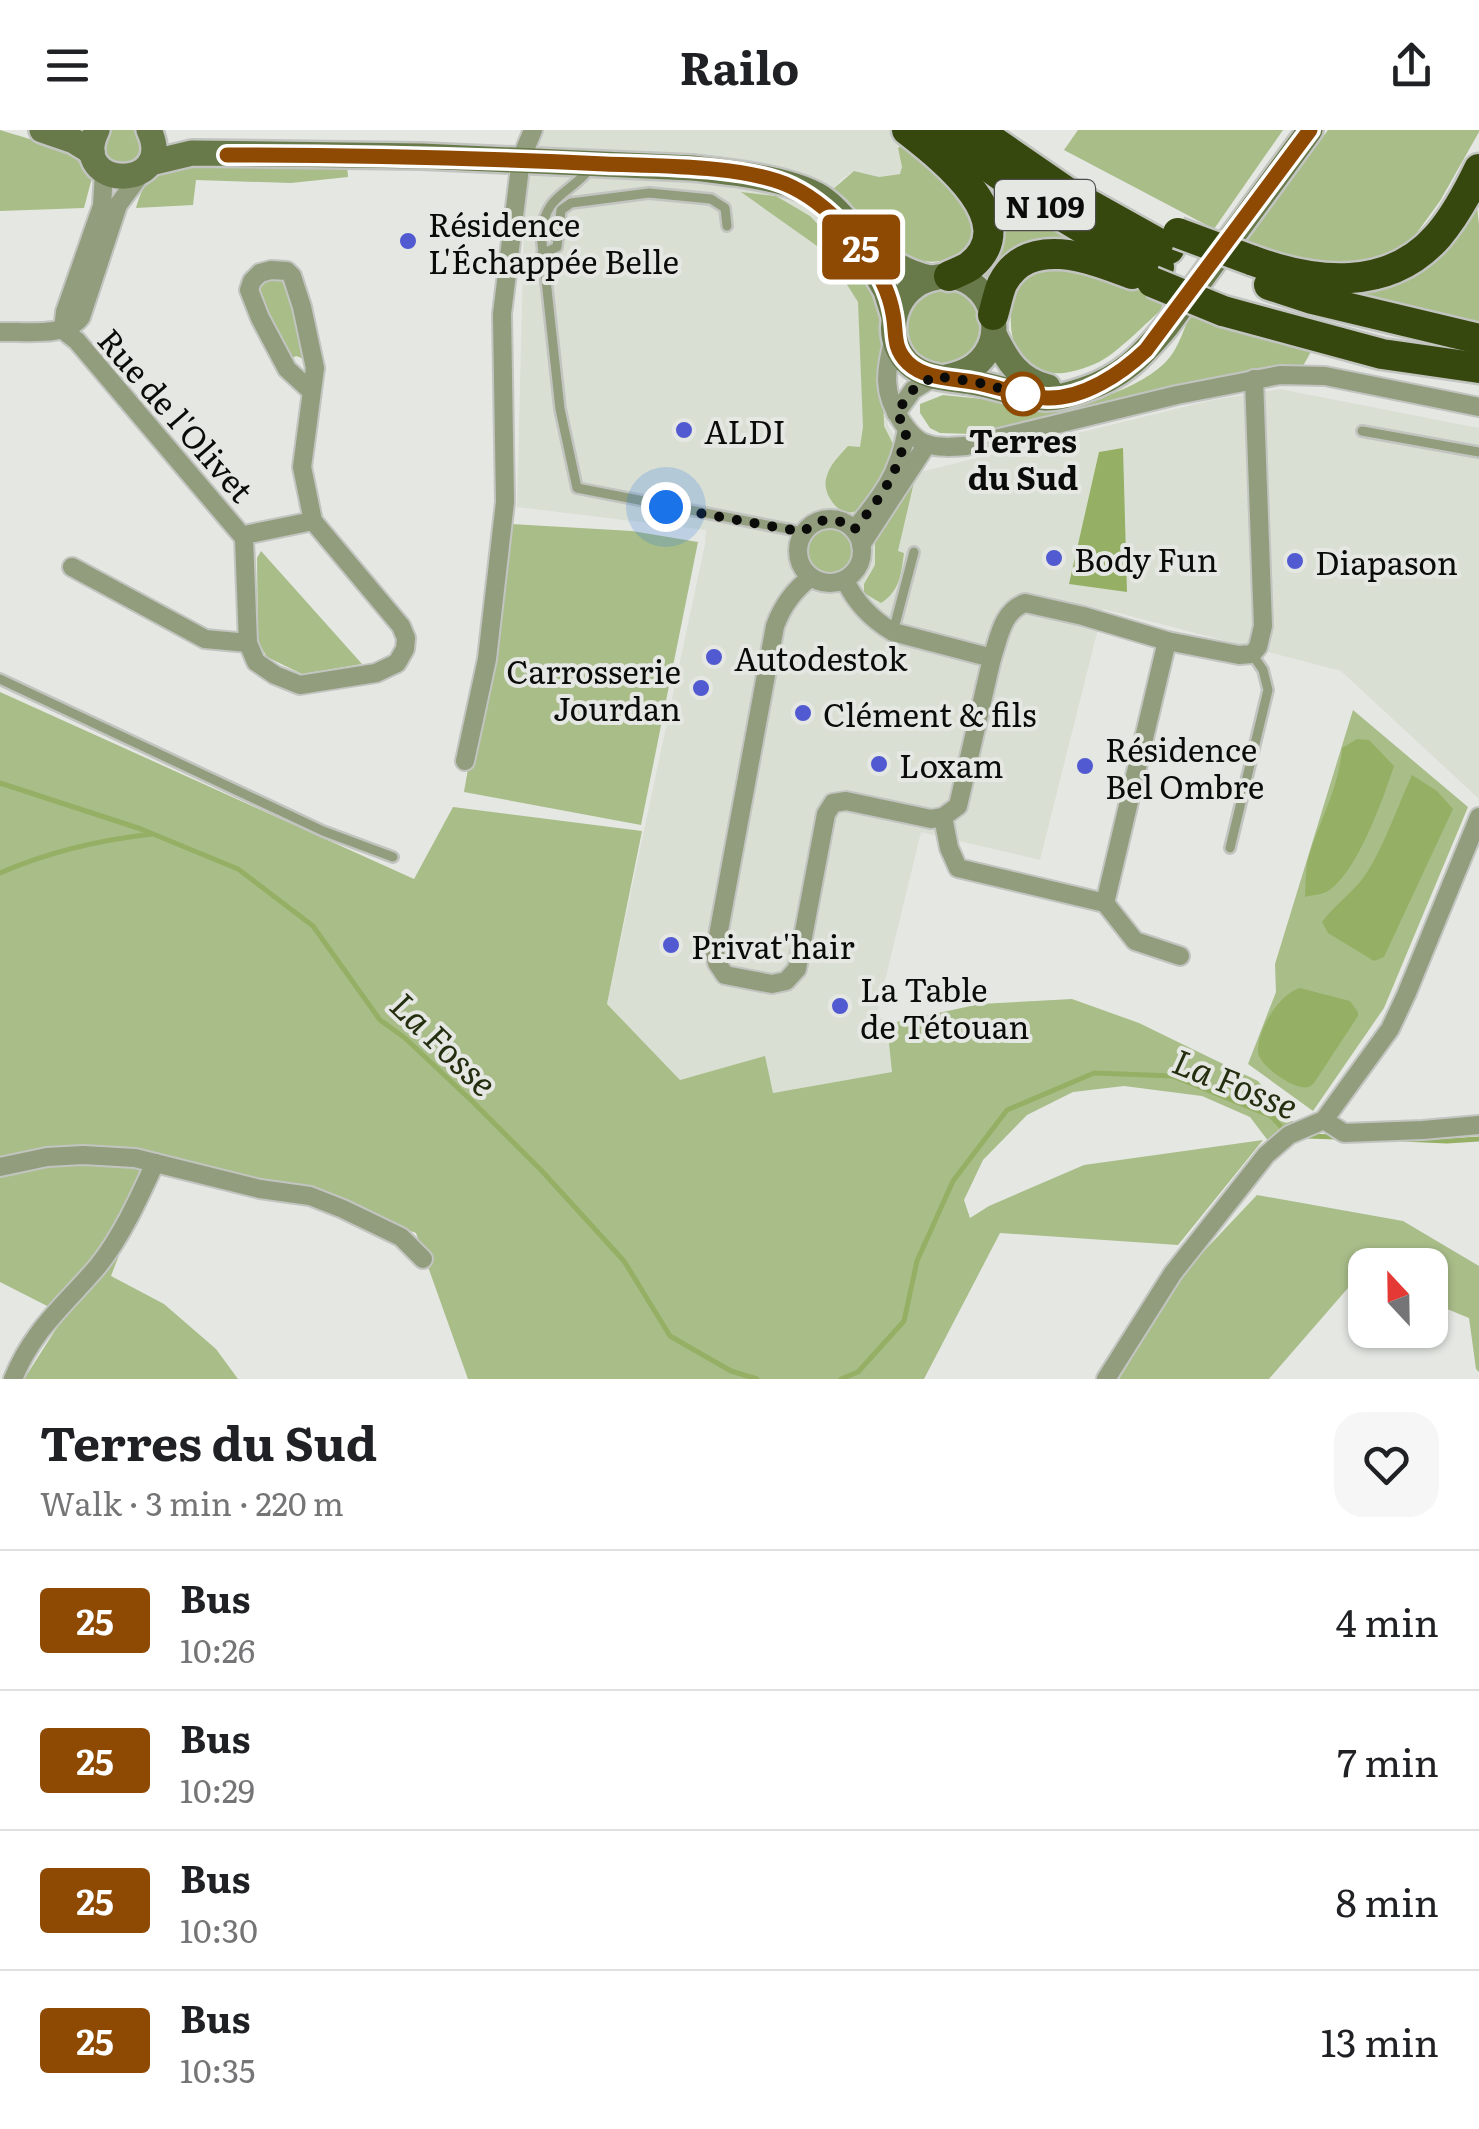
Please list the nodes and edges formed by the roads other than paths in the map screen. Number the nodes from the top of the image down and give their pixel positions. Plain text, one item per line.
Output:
1 (533, 130) edge
2 (907, 130) edge
3 (938, 130) edge
4 (976, 130) edge
5 (1000, 130) edge
6 (1310, 130) edge
7 (48, 132) edge
8 (93, 146) edge
9 (149, 150) edge
10 (520, 160) junction
11 (593, 163) junction
12 (1479, 169) edge
13 (790, 186) junction
14 (727, 226) dead end
15 (542, 254) junction
16 (1165, 258) junction
17 (939, 277) junction
18 (1236, 286) junction
19 (994, 325) junction
20 (894, 327) junction
21 (64, 330) junction
22 (0, 332) edge
23 (1479, 339) edge
24 (1479, 364) edge
25 (940, 377) junction
26 (1254, 378) junction
27 (1089, 388) junction
28 (312, 392) junction
29 (1479, 407) edge
30 (901, 421) junction
31 (1362, 431) dead end
32 (927, 444) junction
33 (1479, 452) edge
34 (313, 521) junction
35 (803, 532) junction
36 (244, 538) junction
37 (858, 538) junction
38 (914, 552) dead end
39 (72, 568) dead end
40 (810, 578) junction
41 (845, 580) junction
42 (893, 632) junction
43 (1167, 641) junction
44 (248, 643) junction
45 (1252, 654) junction
46 (992, 658) junction
47 (0, 679) edge
48 (464, 761) dead end
49 (942, 818) junction
50 (1479, 818) edge
51 (1230, 848) dead end
52 (393, 857) dead end
53 (1104, 902) junction
54 (1180, 956) dead end
55 (1324, 1120) junction
56 (1479, 1126) edge
57 (155, 1164) junction
58 (0, 1167) edge
59 (423, 1258) dead end
60 (13, 1379) edge
61 (1106, 1379) edge

1 - 10 street
2 - 17 highway
3 - 16 highway, N 109
4 - 16 highway, N 109
5 - 16 highway
6 - 27 street
7 - 8 street
8 - 9 street
8 - 21 street
9 - 10 street
9 - 21 street
10 - 11 street
10 - 48 street
11 - 13 street
11 - 15 lane
12 - 18 highway
13 - 17 street
13 - 20 street
14 - 15 lane
15 - 35 lane
16 - 18 highway, N 109
16 - 18 highway, bridge
16 - 19 highway
17 - 19 street
17 - 20 street
18 - 23 highway, N 109
18 - 24 highway, N 109
19 - 25 street
19 - 27 street
20 - 25 street
20 - 30 street
21 - 22 street
21 - 36 street, Rue de l'Olivet
25 - 27 street
25 - 30 street
26 - 29 street
26 - 32 street
26 - 45 street
28 - 28 street
28 - 34 street
30 - 32 street
30 - 37 street
31 - 33 lane
32 - 37 street
34 - 36 street, Rue de l'Olivet
34 - 44 street
35 - 37 street
35 - 40 street
36 - 44 street, Rue de l'Olivet
37 - 41 street
38 - 42 lane
39 - 44 street
40 - 41 street
40 - 49 street
41 - 42 street
42 - 46 street
43 - 45 street
43 - 46 street
43 - 53 street
45 - 51 lane
46 - 49 street
47 - 52 lane
49 - 53 street
50 - 55 street
53 - 54 street
55 - 56 street
55 - 61 street
57 - 58 street
57 - 59 street
57 - 60 street

